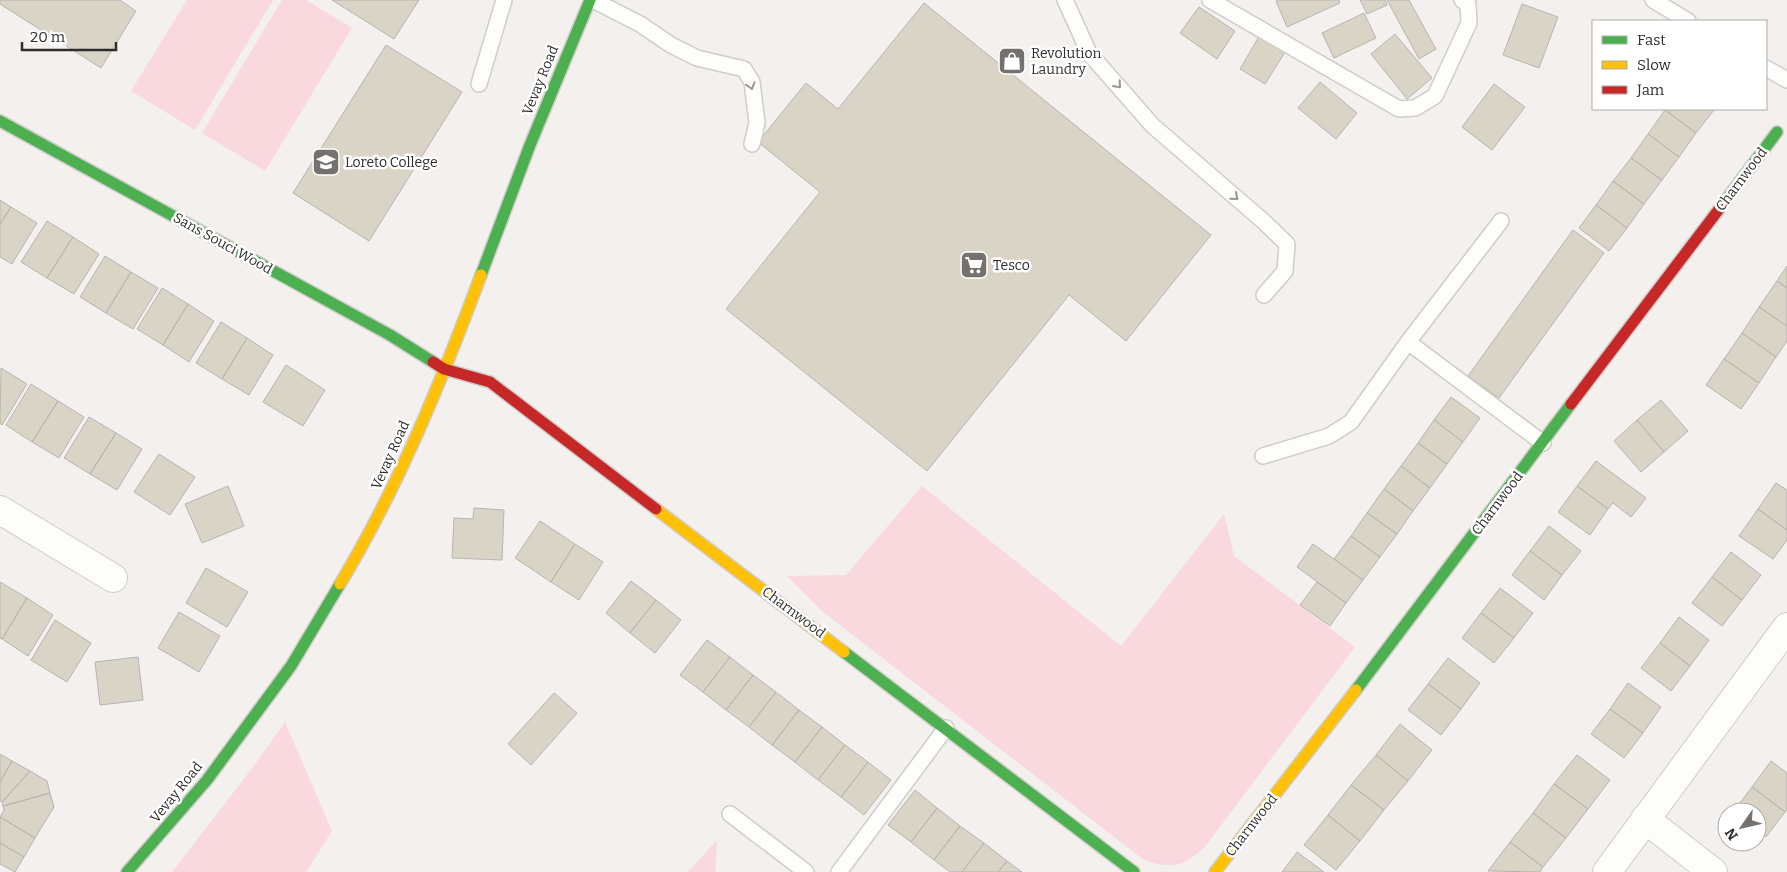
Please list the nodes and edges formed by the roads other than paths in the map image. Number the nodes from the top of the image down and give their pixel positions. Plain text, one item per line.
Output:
1 (504, 0) edge
2 (591, 0) edge
3 (1065, 0) edge
4 (1210, 0) edge
5 (1462, 0) edge
6 (1653, 0) edge
7 (1686, 20) edge
8 (1767, 69) edge
9 (1787, 80) edge
10 (479, 84) dead end
11 (0, 121) edge
12 (1782, 127) edge
13 (752, 144) dead end
14 (1501, 221) dead end
15 (1264, 296) dead end
16 (1408, 342) junction
17 (444, 369) junction
18 (1543, 442) junction
19 (1263, 456) dead end
20 (0, 510) edge
21 (113, 578) dead end
22 (1787, 627) edge
23 (946, 728) junction
24 (730, 814) dead end
25 (1645, 819) junction
26 (127, 872) edge
27 (806, 872) edge
28 (839, 872) edge
29 (1134, 872) edge
30 (1215, 872) edge
31 (1607, 872) edge
32 (1713, 872) edge

1 - 10 lane
2 -> 13 lane
2 - 17 street, Vevay Road
3 -> 15 lane
4 - 5 lane
6 - 7 lane
8 - 9 lane
11 - 17 street, Sans Souci Wood
12 - 18 street, Charnwood
14 - 16 lane
16 - 18 lane
16 - 19 lane
17 - 23 street, Charnwood
17 - 26 street, Vevay Road
18 - 30 street, Charnwood
20 - 21 street
22 - 25 street
23 - 28 lane
23 - 29 street, Charnwood
24 - 27 lane
25 - 31 street
25 - 32 street

